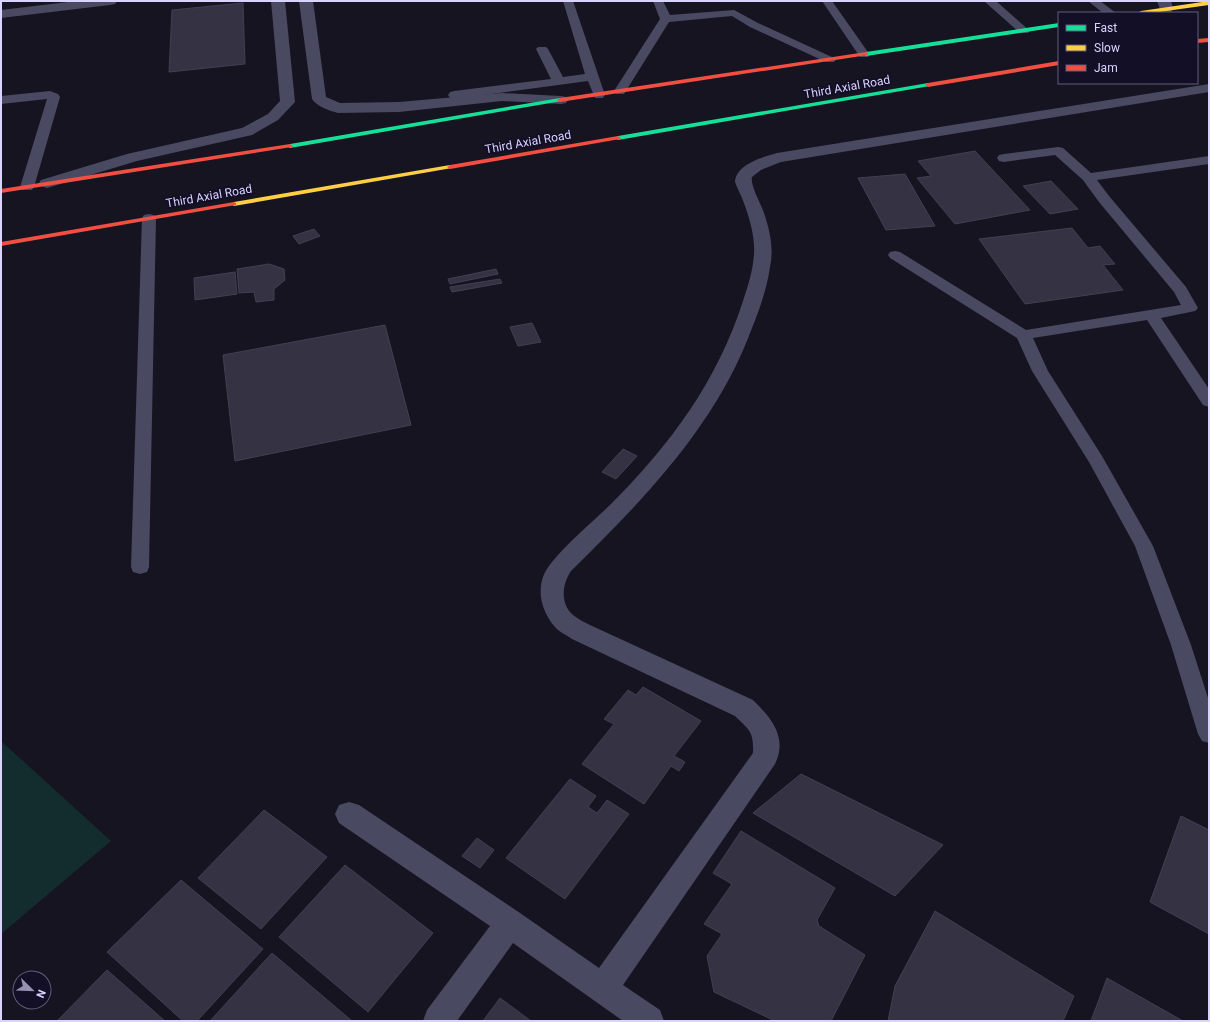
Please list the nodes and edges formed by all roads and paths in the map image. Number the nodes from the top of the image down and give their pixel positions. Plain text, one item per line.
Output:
1 (110, 1) edge
2 (278, 1) edge
3 (306, 1) edge
4 (568, 1) edge
5 (658, 1) edge
6 (726, 1) edge
7 (826, 1) edge
8 (989, 1) edge
9 (1092, 1) edge
10 (1209, 3) edge
11 (1165, 5) edge
12 (1108, 12) edge
13 (1144, 12) edge
14 (734, 13) junction
15 (1, 14) edge
16 (666, 19) junction
17 (1058, 25) edge
18 (1024, 31) junction
19 (1209, 40) edge
20 (1198, 42) edge
21 (542, 49) dead end
22 (864, 55) junction
23 (830, 60) junction
24 (1058, 63) edge
25 (592, 77) junction
26 (558, 80) junction
27 (1209, 88) edge
28 (620, 91) junction
29 (454, 95) dead end
30 (599, 95) junction
31 (1, 100) edge
32 (561, 100) junction
33 (1004, 158) dead end
34 (1209, 160) edge
35 (1088, 177) junction
36 (42, 184) junction
37 (27, 187) junction
38 (1, 191) edge
39 (149, 218) junction
40 (1, 244) edge
41 (895, 255) dead end
42 (1151, 315) junction
43 (1024, 335) junction
44 (1209, 401) edge
45 (140, 567) dead end
46 (1209, 734) edge
47 (349, 814) dead end
48 (510, 923) junction
49 (603, 988) junction
50 (438, 1021) edge
51 (649, 1021) edge

1 - 15 street
2 - 36 street
3 - 32 street
4 - 25 lane
5 - 16 lane
6 - 14 lane
7 - 22 lane
8 - 18 lane
9 - 12 lane
10 - 11 highway
11 - 13 highway
14 - 16 lane
14 - 23 lane
16 - 28 lane
17 - 18 highway
18 - 22 highway
19 - 20 highway
21 - 26 lane
22 - 23 highway
23 - 28 highway
24 - 39 highway, Third Axial Road
25 - 26 lane
25 - 30 lane
26 - 29 lane
27 - 49 street
28 - 30 highway
30 - 32 highway
31 - 37 lane
32 - 36 highway
33 - 35 lane
34 - 35 lane
35 - 42 lane
36 - 37 highway
37 - 38 highway
39 - 40 highway, Third Axial Road
39 - 45 lane
41 - 43 lane
42 - 43 lane
42 - 44 lane
43 - 46 lane
47 - 48 street
48 - 49 street
48 - 50 street
49 - 51 street

